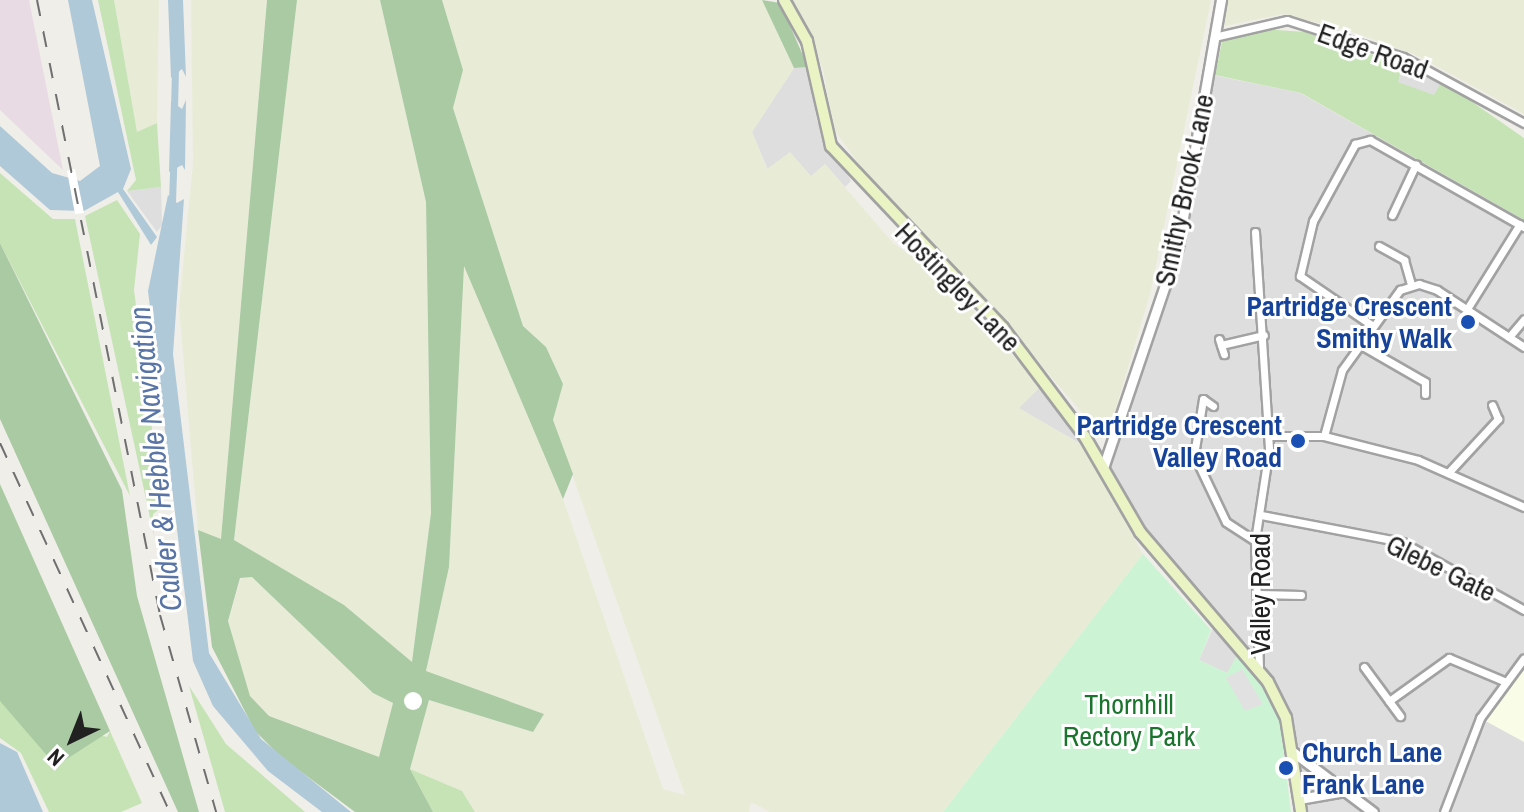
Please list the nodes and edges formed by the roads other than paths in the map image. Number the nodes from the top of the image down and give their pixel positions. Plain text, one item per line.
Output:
1 (784, 0) edge
2 (1221, 0) edge
3 (1214, 37) junction
4 (1524, 123) edge
5 (1416, 164) junction
6 (1392, 215) dead end
7 (1522, 225) edge
8 (1255, 232) dead end
9 (1379, 246) dead end
10 (1411, 285) junction
11 (1467, 309) junction
12 (1524, 319) edge
13 (1370, 324) junction
14 (1264, 335) junction
15 (1509, 337) junction
16 (1359, 344) junction
17 (1524, 347) edge
18 (1224, 354) dead end
19 (1425, 394) dead end
20 (1492, 405) dead end
21 (1213, 406) dead end
22 (1269, 436) junction
23 (1324, 436) junction
24 (1103, 468) junction
25 (1448, 473) junction
26 (1524, 507) edge
27 (1261, 515) junction
28 (1255, 541) junction
29 (1259, 594) junction
30 (1301, 595) dead end
31 (1524, 610) edge
32 (1524, 658) edge
33 (1364, 667) dead end
34 (1259, 670) junction
35 (1506, 682) junction
36 (1389, 701) junction
37 (1400, 716) dead end
38 (1292, 748) junction
39 (1340, 792) junction
40 (1299, 799) junction
41 (1301, 812) edge
42 (1373, 812) edge
43 (1444, 812) edge

1 - 24 main road, Hostingley Lane
2 - 3 street, Smithy Brook Lane
3 - 4 street, Edge Road
3 - 24 street, Smithy Brook Lane
5 - 6 street
5 - 7 street
5 - 13 street
7 - 11 street
8 - 14 street, Valley Road
9 - 10 street
10 - 11 street
10 - 13 street
11 - 15 street
12 - 15 street
13 - 16 street
14 - 18 street
14 - 22 street, Valley Road
15 - 17 street
16 - 19 street
16 - 23 street
20 - 25 street
21 - 28 street
22 - 23 street
22 - 27 street, Valley Road
23 - 25 street
24 - 34 main road, Hostingley Lane
25 - 26 street
27 - 28 street, Valley Road
27 - 31 street, Glebe Gate
28 - 29 street, Valley Road
29 - 30 street
29 - 34 street, Valley Road
32 - 35 street
33 - 36 street
34 - 38 main road, Hostingley Lane
35 - 36 street
35 - 43 street
36 - 37 street
38 - 39 street
38 - 40 main road, Hostingley Lane
39 - 40 street
39 - 42 street
40 - 41 main road, Hostingley Lane

